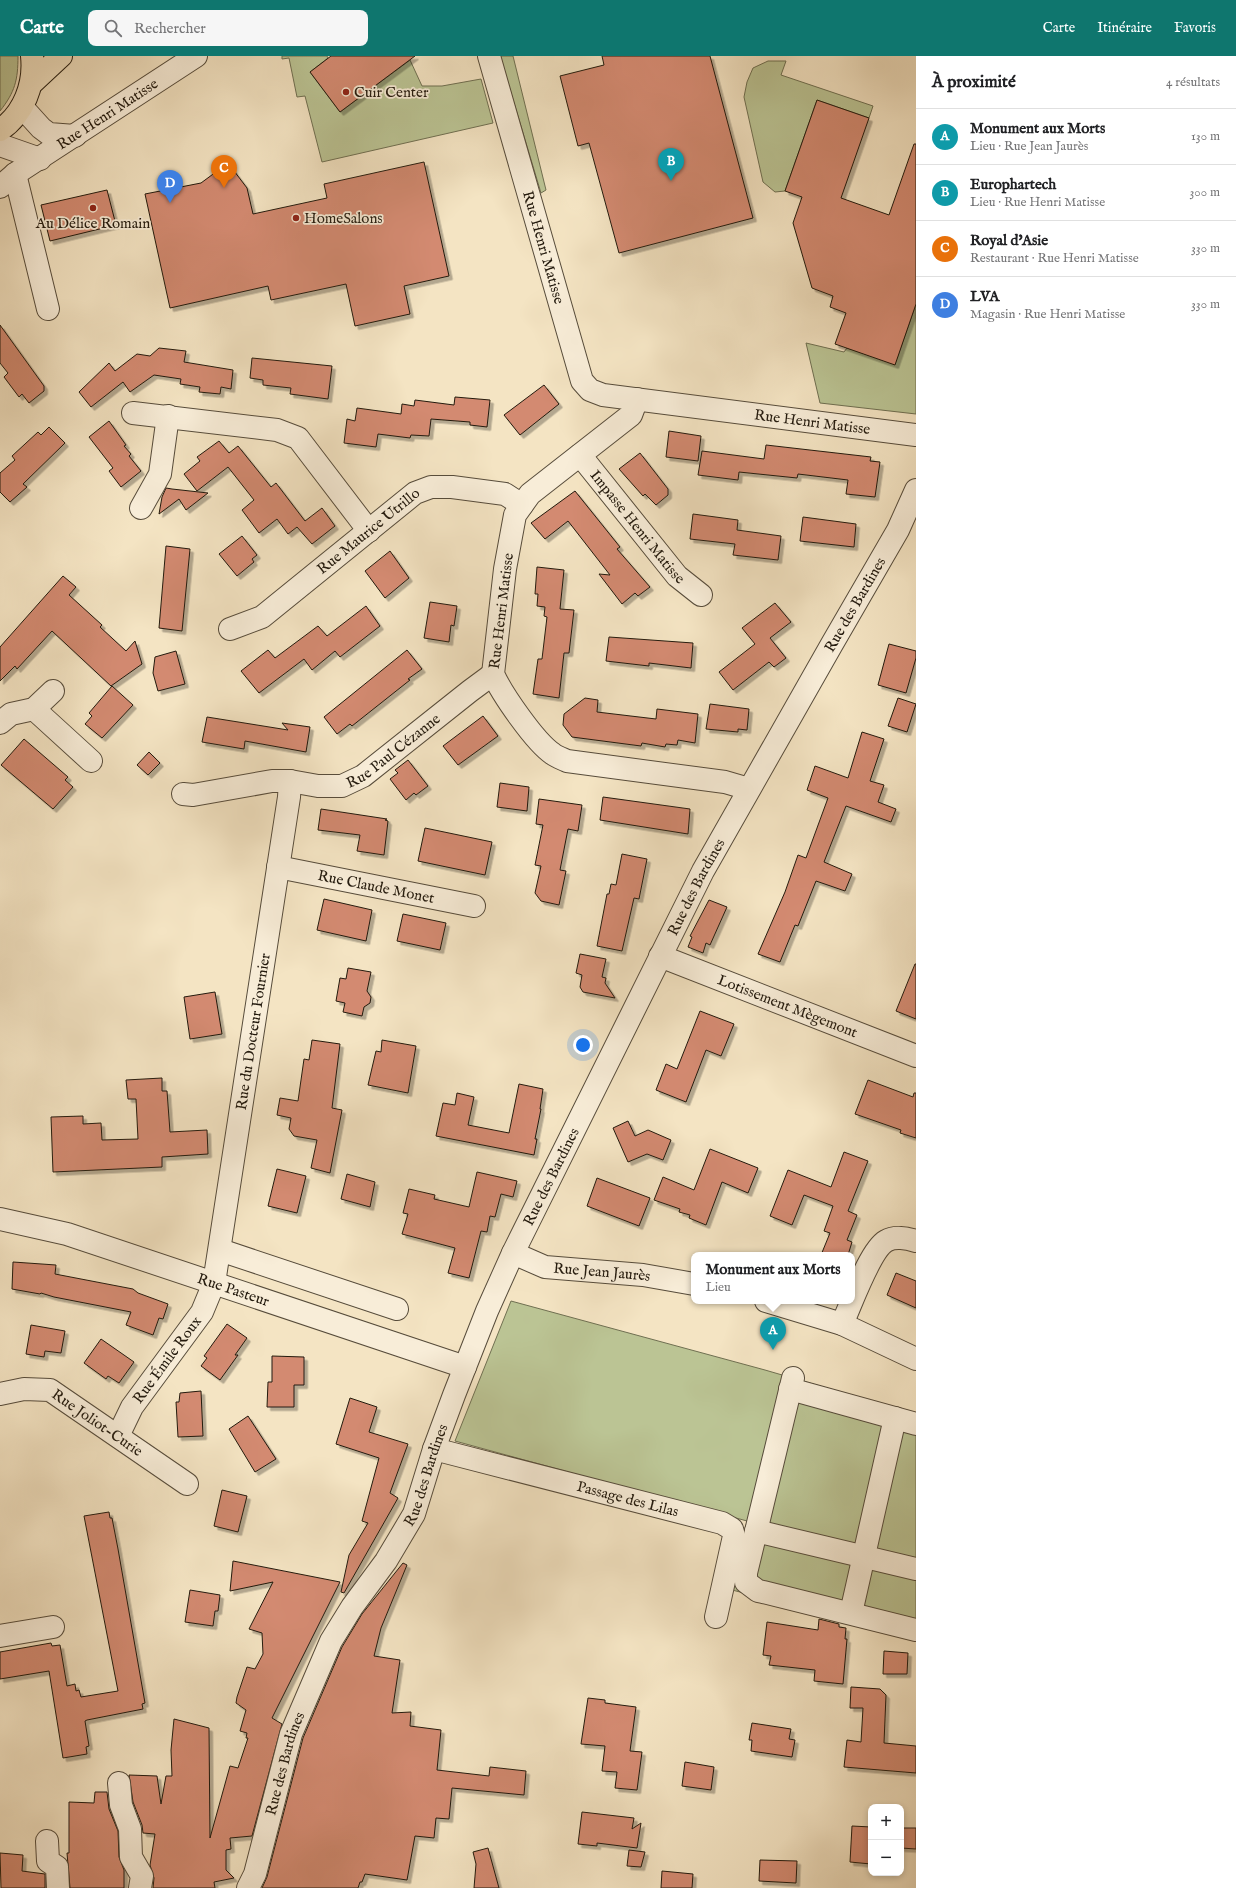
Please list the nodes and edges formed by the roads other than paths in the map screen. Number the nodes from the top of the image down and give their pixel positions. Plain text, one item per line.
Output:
1 (32, 56) edge
2 (61, 56) edge
3 (196, 56) edge
4 (489, 56) edge
5 (31, 84) junction
6 (22, 107) junction
7 (0, 130) edge
8 (75, 136) junction
9 (0, 145) edge
10 (40, 159) junction
11 (8, 181) edge
12 (48, 309) dead end
13 (637, 399) junction
14 (133, 413) dead end
15 (168, 416) junction
16 (916, 435) edge
17 (580, 455) junction
18 (916, 490) edge
19 (522, 505) junction
20 (141, 508) dead end
21 (369, 531) junction
22 (701, 595) dead end
23 (230, 629) dead end
24 (493, 674) junction
25 (53, 692) dead end
26 (34, 709) junction
27 (0, 723) edge
28 (92, 761) dead end
29 (290, 781) junction
30 (749, 789) junction
31 (183, 794) dead end
32 (278, 868) junction
33 (474, 906) dead end
34 (660, 956) junction
35 (916, 1056) edge
36 (0, 1219) edge
37 (916, 1241) edge
38 (220, 1250) junction
39 (513, 1253) junction
40 (214, 1283) junction
41 (691, 1283) edge
42 (855, 1295) edge
43 (776, 1304) edge
44 (851, 1304) edge
45 (397, 1309) dead end
46 (842, 1324) junction
47 (916, 1359) edge
48 (465, 1367) junction
49 (0, 1394) edge
50 (895, 1418) junction
51 (916, 1424) edge
52 (118, 1436) junction
53 (434, 1449) junction
54 (187, 1484) dead end
55 (756, 1531) junction
56 (864, 1556) junction
57 (916, 1569) edge
58 (851, 1613) junction
59 (716, 1617) dead end
60 (53, 1627) dead end
61 (916, 1630) edge
62 (0, 1636) edge
63 (119, 1783) dead end
64 (48, 1841) dead end
65 (58, 1888) edge
66 (140, 1888) edge
67 (248, 1888) edge

1 - 5 main road
2 - 5 main road
3 - 8 street, Rue Henri Matisse
4 - 13 street, Rue Henri Matisse
5 - 6 main road
6 - 7 main road
6 - 8 street
8 - 10 street, Rue Henri Matisse
9 - 10 street
10 - 11 street, Rue Henri Matisse
11 - 12 street
13 - 16 street, Rue Henri Matisse
13 - 17 street, Rue Henri Matisse
14 - 15 street
15 - 20 street
15 - 21 street
17 - 19 street, Rue Henri Matisse
17 - 22 street, Impasse Henri Matisse
18 - 30 street, Rue des Bardines
19 - 21 street, Rue Maurice Utrillo
19 - 24 street, Rue Henri Matisse
21 - 23 street, Rue Maurice Utrillo
24 - 29 street, Rue Paul Cézanne
24 - 30 street, Rue Henri Matisse
25 - 26 street
26 - 27 street
26 - 28 street
29 - 31 street, Rue Paul Cézanne
29 - 32 street, Rue du Docteur Fournier
30 - 34 street, Rue des Bardines
32 - 33 street, Rue Claude Monet
32 - 38 street, Rue du Docteur Fournier
34 - 35 street, Lotissement Mègemont
34 - 39 street, Rue des Bardines
36 - 40 street, Rue Pasteur
37 - 42 street
38 - 40 street, Rue du Docteur Fournier
38 - 45 street
39 - 41 street, Rue Jean Jaurès
39 - 48 street, Rue des Bardines
40 - 48 street, Rue Pasteur
40 - 52 street, Rue Émile Roux
43 - 46 street
44 - 46 street
46 - 47 street
48 - 53 street, Rue des Bardines
49 - 52 street, Rue Joliot-Curie
50 - 51 street
50 - 55 street
50 - 56 street
52 - 54 street, Rue Joliot-Curie
53 - 59 street, Passage des Lilas
53 - 67 street, Rue des Bardines
55 - 56 street
55 - 58 street
56 - 57 street
56 - 58 street
58 - 61 street
60 - 62 street
63 - 66 street
64 - 65 street

